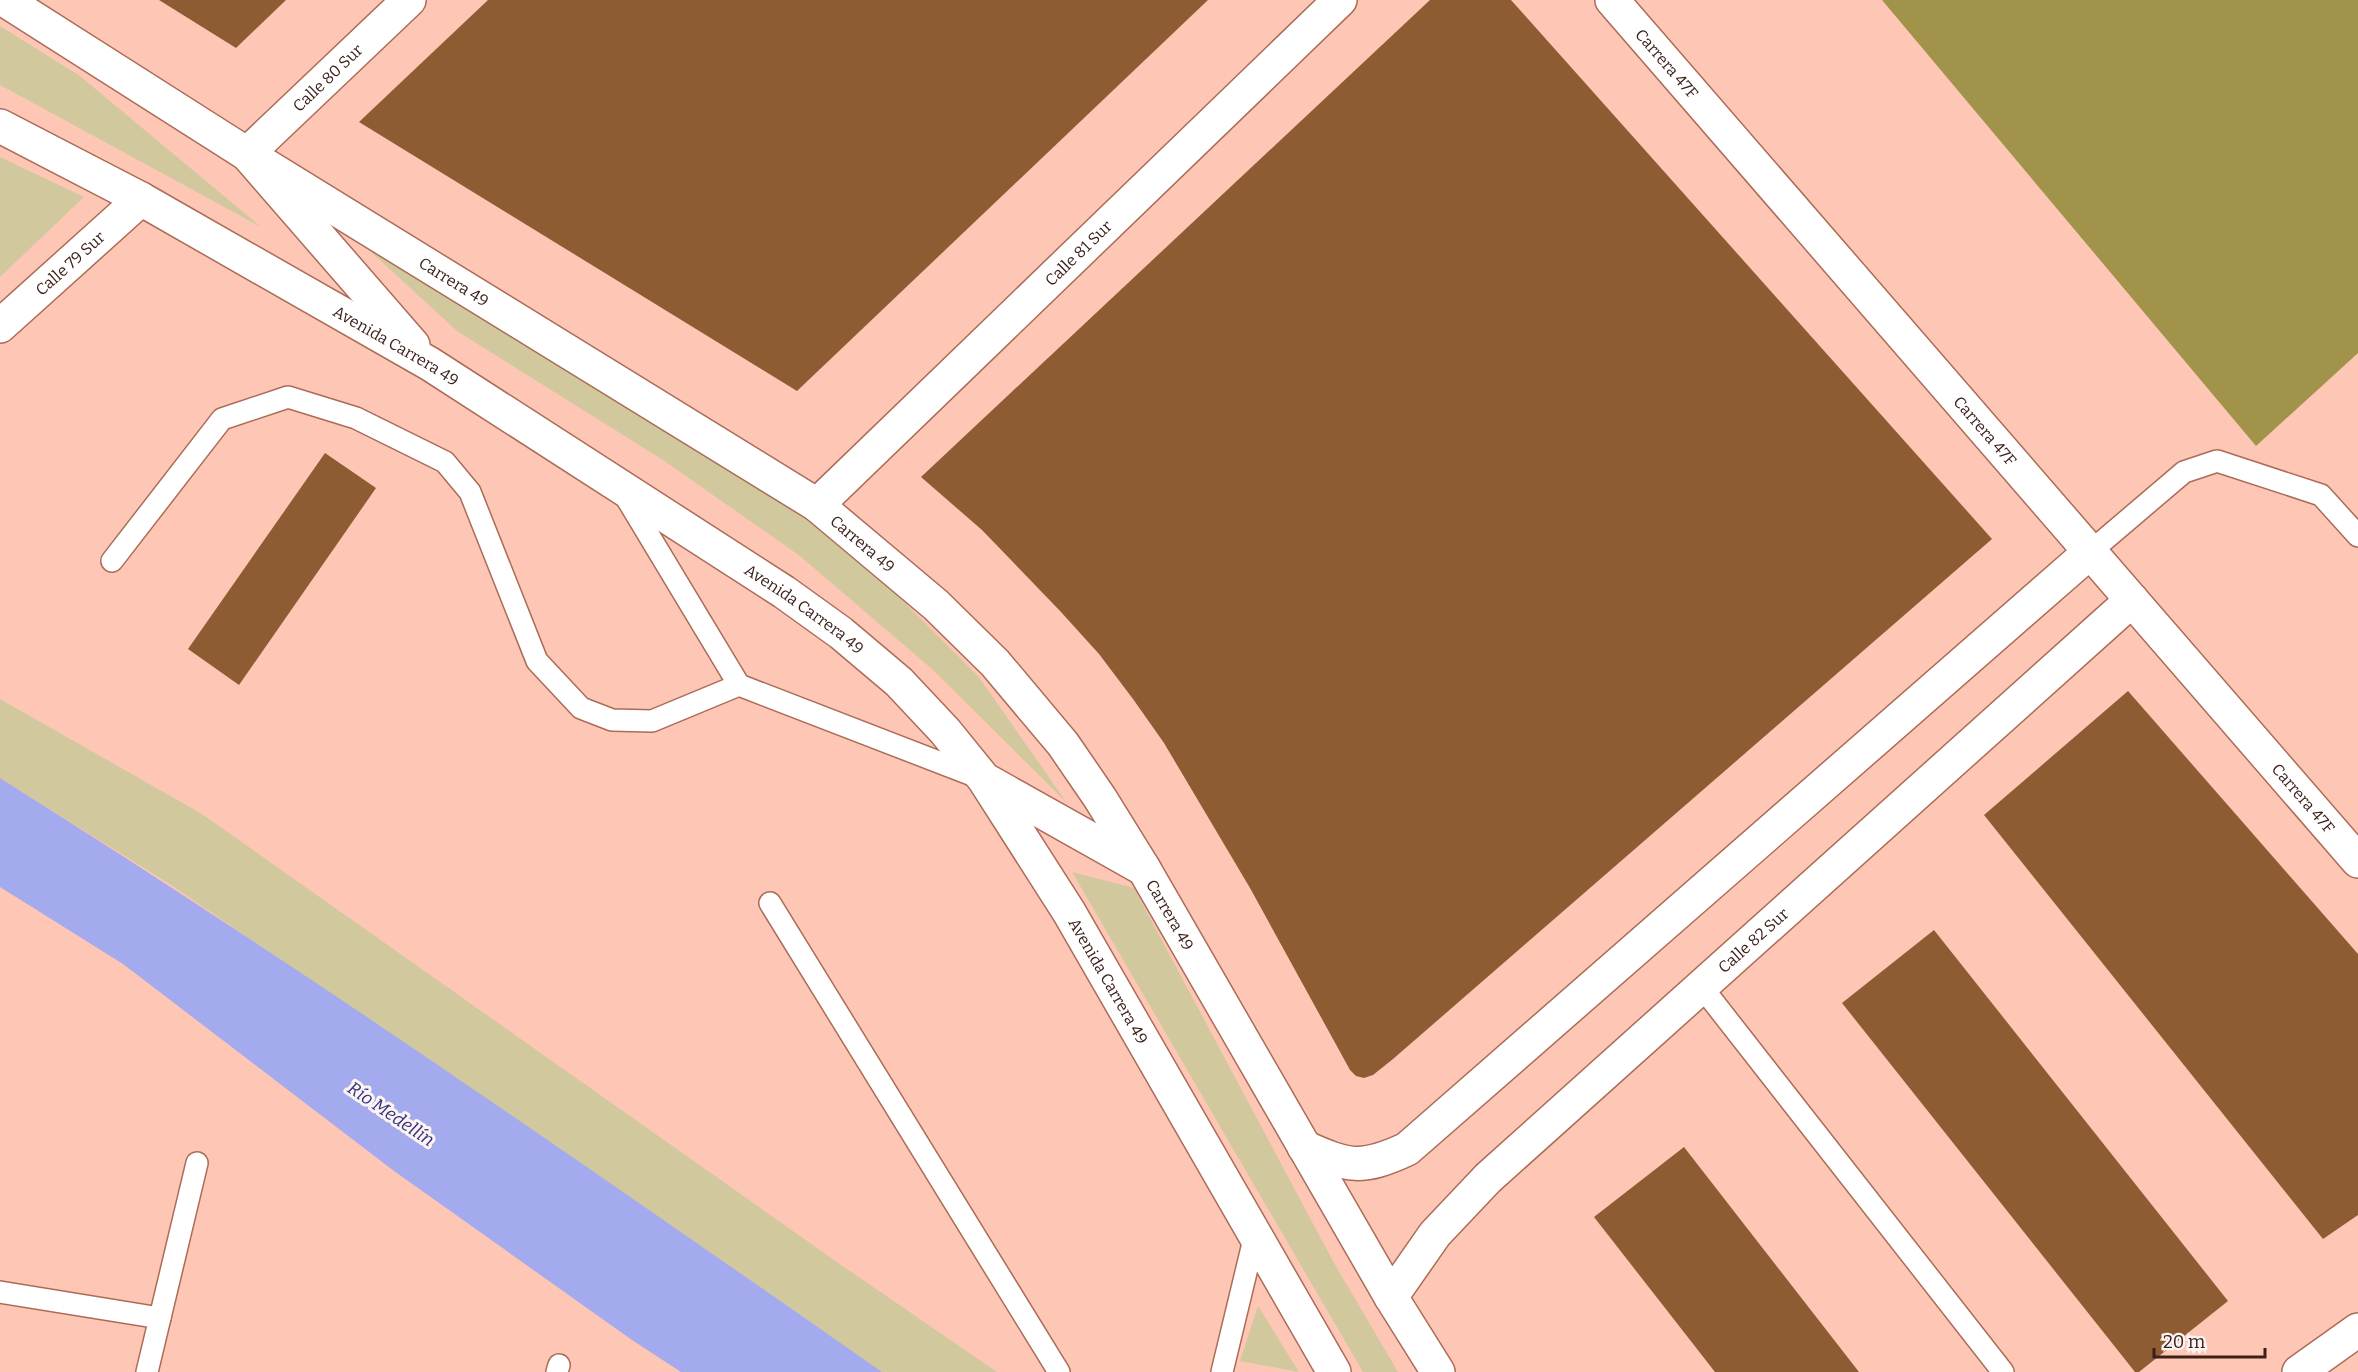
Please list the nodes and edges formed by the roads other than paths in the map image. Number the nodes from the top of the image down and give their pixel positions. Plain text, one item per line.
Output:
1 (5, 0) edge
2 (409, 0) edge
3 (1340, 0) edge
4 (1612, 0) edge
5 (0, 126) edge
6 (247, 154) junction
7 (141, 199) junction
8 (0, 326) edge
9 (430, 364) junction
10 (619, 485) junction
11 (817, 505) junction
12 (2358, 536) edge
13 (2090, 552) junction
14 (112, 561) dead end
15 (2132, 600) junction
16 (739, 685) junction
17 (984, 779) junction
18 (2358, 861) edge
19 (1144, 869) junction
20 (770, 903) dead end
21 (1701, 986) junction
22 (1304, 1147) junction
23 (198, 1162) dead end
24 (1255, 1235) junction
25 (0, 1292) edge
26 (1391, 1297) junction
27 (160, 1318) junction
28 (2358, 1330) edge
29 (147, 1372) edge
30 (1059, 1372) edge
31 (1222, 1372) edge
32 (1334, 1372) edge
33 (1438, 1372) edge
34 (2002, 1372) edge
35 (2299, 1372) edge

1 - 6 main road, Carrera 49
2 - 6 main road, Calle 80 Sur
3 - 11 main road, Calle 81 Sur
4 - 13 main road, Carrera 47F
5 - 7 main road, Avenida Carrera 49
6 - 9 main road
6 - 11 main road, Carrera 49
7 - 8 main road, Calle 79 Sur
7 - 9 main road, Avenida Carrera 49
9 - 10 main road, Avenida Carrera 49
10 - 16 lane
10 - 17 main road, Avenida Carrera 49
11 - 19 main road, Carrera 49
12 - 13 lane
13 - 15 main road, Carrera 47F
13 - 22 main road
14 - 16 lane
15 - 18 main road, Carrera 47F
15 - 21 main road, Calle 82 Sur
16 - 17 lane
17 - 19 main road
17 - 24 main road, Avenida Carrera 49
19 - 22 main road, Carrera 49
20 - 30 lane
21 - 26 main road, Calle 82 Sur
21 - 34 lane
22 - 26 main road, Carrera 49
23 - 27 lane
24 - 31 lane
24 - 32 main road, Avenida Carrera 49
25 - 27 lane
26 - 33 main road, Carrera 49
27 - 29 lane
28 - 35 main road

